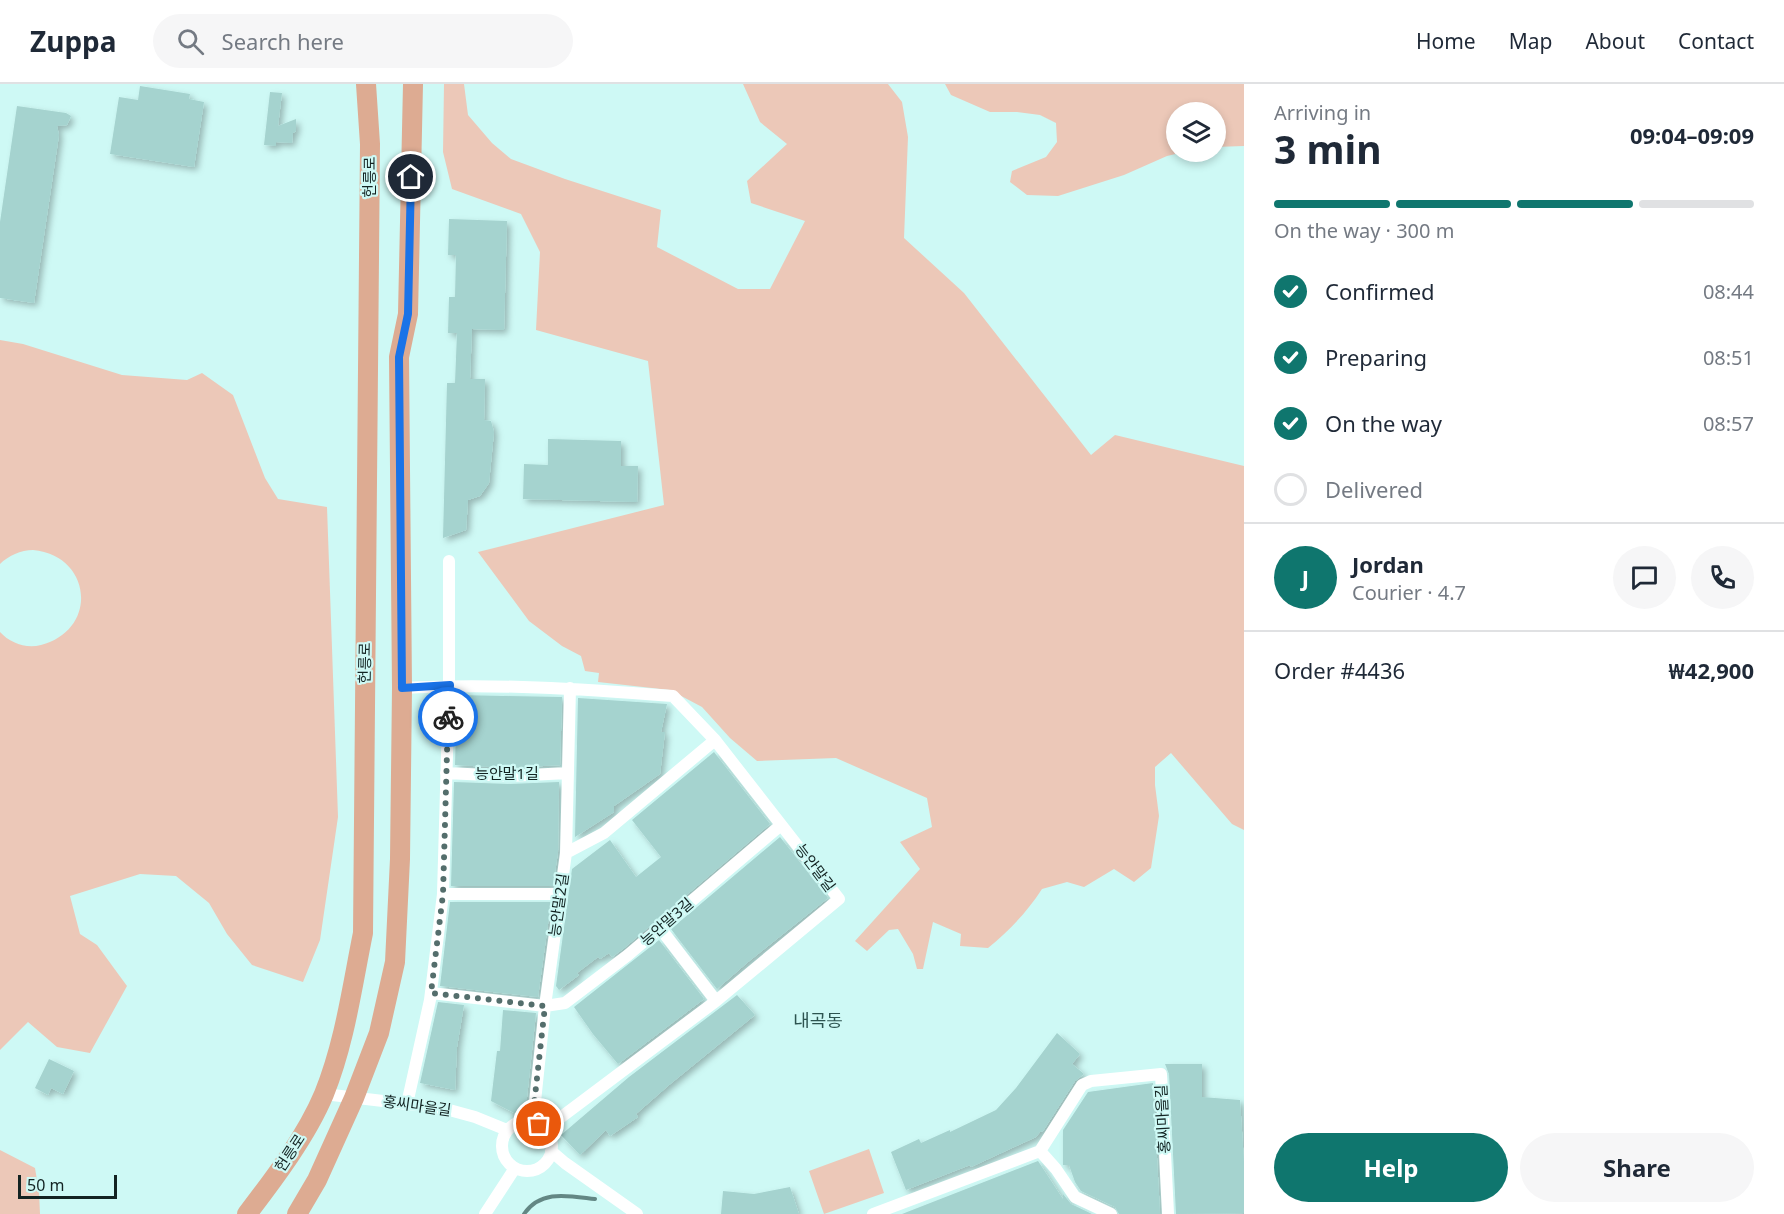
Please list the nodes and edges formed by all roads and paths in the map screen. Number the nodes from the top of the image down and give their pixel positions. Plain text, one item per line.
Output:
1 (366, 84) edge
2 (413, 84) edge
3 (450, 561) dead end
4 (450, 685) junction
5 (402, 688) junction
6 (570, 688) junction
7 (715, 740) junction
8 (446, 773) junction
9 (568, 773) junction
10 (781, 825) junction
11 (566, 854) junction
12 (443, 894) junction
13 (561, 894) junction
14 (660, 928) junction
15 (431, 993) junction
16 (716, 1001) junction
17 (545, 1006) junction
18 (324, 1094) junction
19 (354, 1098) junction
20 (407, 1104) junction
21 (533, 1121) junction
22 (507, 1130) junction
23 (548, 1132) junction
24 (551, 1150) junction
25 (1040, 1150) junction
26 (515, 1168) junction
27 (248, 1214) edge
28 (297, 1214) edge
29 (485, 1214) edge
30 (637, 1214) edge
31 (873, 1214) edge
32 (1111, 1214) edge
33 (1168, 1214) edge

1 - 18 main road, 헌릉로
2 - 5 main road
3 - 4 street
4 - 5 street, 능안말길
4 - 6 street, 능안말길
4 - 8 street
5 - 19 main road
6 - 7 street, 능안말길
6 - 9 street, 능안말2길
7 - 10 street, 능안말길
7 - 11 street
8 - 9 street, 능안말1길
8 - 12 street
9 - 11 street, 능안말2길
10 - 14 street, 능안말3길
10 - 16 street, 능안말길
11 - 13 street, 능안말2길
12 - 13 street
12 - 15 street
13 - 17 street, 능안말2길
14 - 16 street
14 - 17 street, 능안말3길
15 - 17 street
15 - 20 street
16 - 23 street, 능안말길
17 - 21 street, 능안말2길
18 - 19 street, 홍씨마을길
18 - 27 main road, 헌릉로
19 - 20 street, 홍씨마을길
19 - 28 main road
20 - 22 street, 홍씨마을길
21 - 22 street
21 - 23 street
22 - 26 street
23 - 24 street
24 - 26 street
24 - 30 street
25 - 31 street
25 - 32 street
25 - 33 street, 홍씨마을길
26 - 29 street

